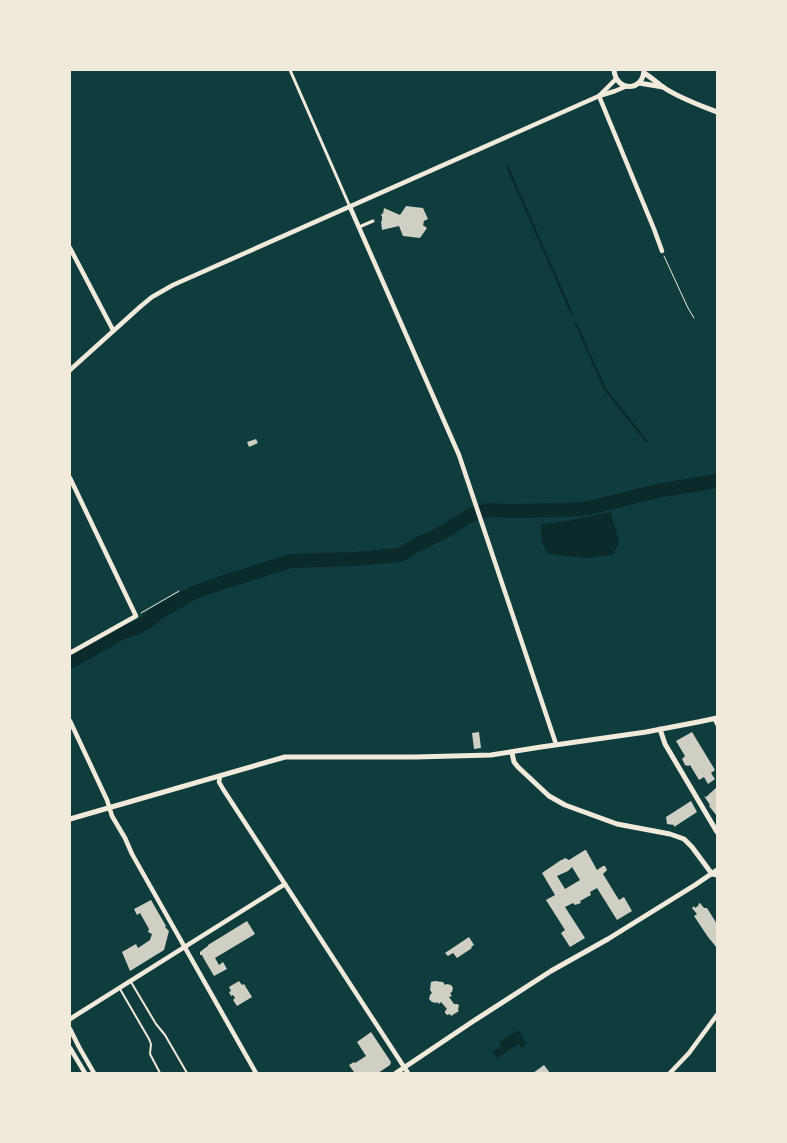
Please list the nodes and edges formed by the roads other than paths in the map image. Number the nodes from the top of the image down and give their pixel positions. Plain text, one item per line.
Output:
1 (290, 70) edge
2 (614, 70) edge
3 (644, 72) edge
4 (616, 79) junction
5 (639, 83) junction
6 (627, 86) junction
7 (663, 87) junction
8 (599, 96) junction
9 (717, 112) edge
10 (350, 207) junction
11 (373, 221) dead end
12 (358, 227) junction
13 (70, 248) edge
14 (662, 251) road end
15 (113, 330) junction
16 (70, 370) edge
17 (70, 478) edge
18 (70, 653) edge
19 (716, 718) edge
20 (70, 721) edge
21 (717, 725) edge
22 (660, 729) junction
23 (556, 744) junction
24 (512, 753) junction
25 (220, 776) junction
26 (110, 808) junction
27 (70, 819) edge
28 (717, 832) edge
29 (717, 870) edge
30 (714, 875) edge
31 (285, 884) junction
32 (184, 947) junction
33 (131, 982) junction
34 (119, 989) junction
35 (717, 1015) edge
36 (70, 1019) edge
37 (70, 1029) edge
38 (70, 1048) edge
39 (406, 1070) edge
40 (86, 1073) edge
41 (94, 1073) edge
42 (160, 1073) edge
43 (187, 1073) edge
44 (256, 1073) edge
45 (396, 1073) edge
46 (670, 1073) edge

1 - 10 street
2 - 4 street
3 - 5 street
3 - 7 street
4 - 6 street
4 - 8 street
5 - 6 street
5 - 7 street
6 - 8 street
7 - 9 street
8 - 10 street
8 - 14 street
10 - 12 street
10 - 15 street
11 - 12 street
12 - 23 street
13 - 15 street
15 - 16 street
17 - 18 street
19 - 21 street
19 - 22 street
20 - 26 street
22 - 23 street
22 - 28 street
23 - 24 street
24 - 25 street
24 - 30 street
25 - 26 street
25 - 31 street
26 - 27 street
26 - 32 street
29 - 30 street
30 - 39 street
31 - 32 street
31 - 39 street
32 - 33 street
32 - 44 street
33 - 34 street
33 - 43 lane
34 - 36 street
34 - 42 lane
35 - 46 street
37 - 41 street
38 - 40 street
39 - 45 street

